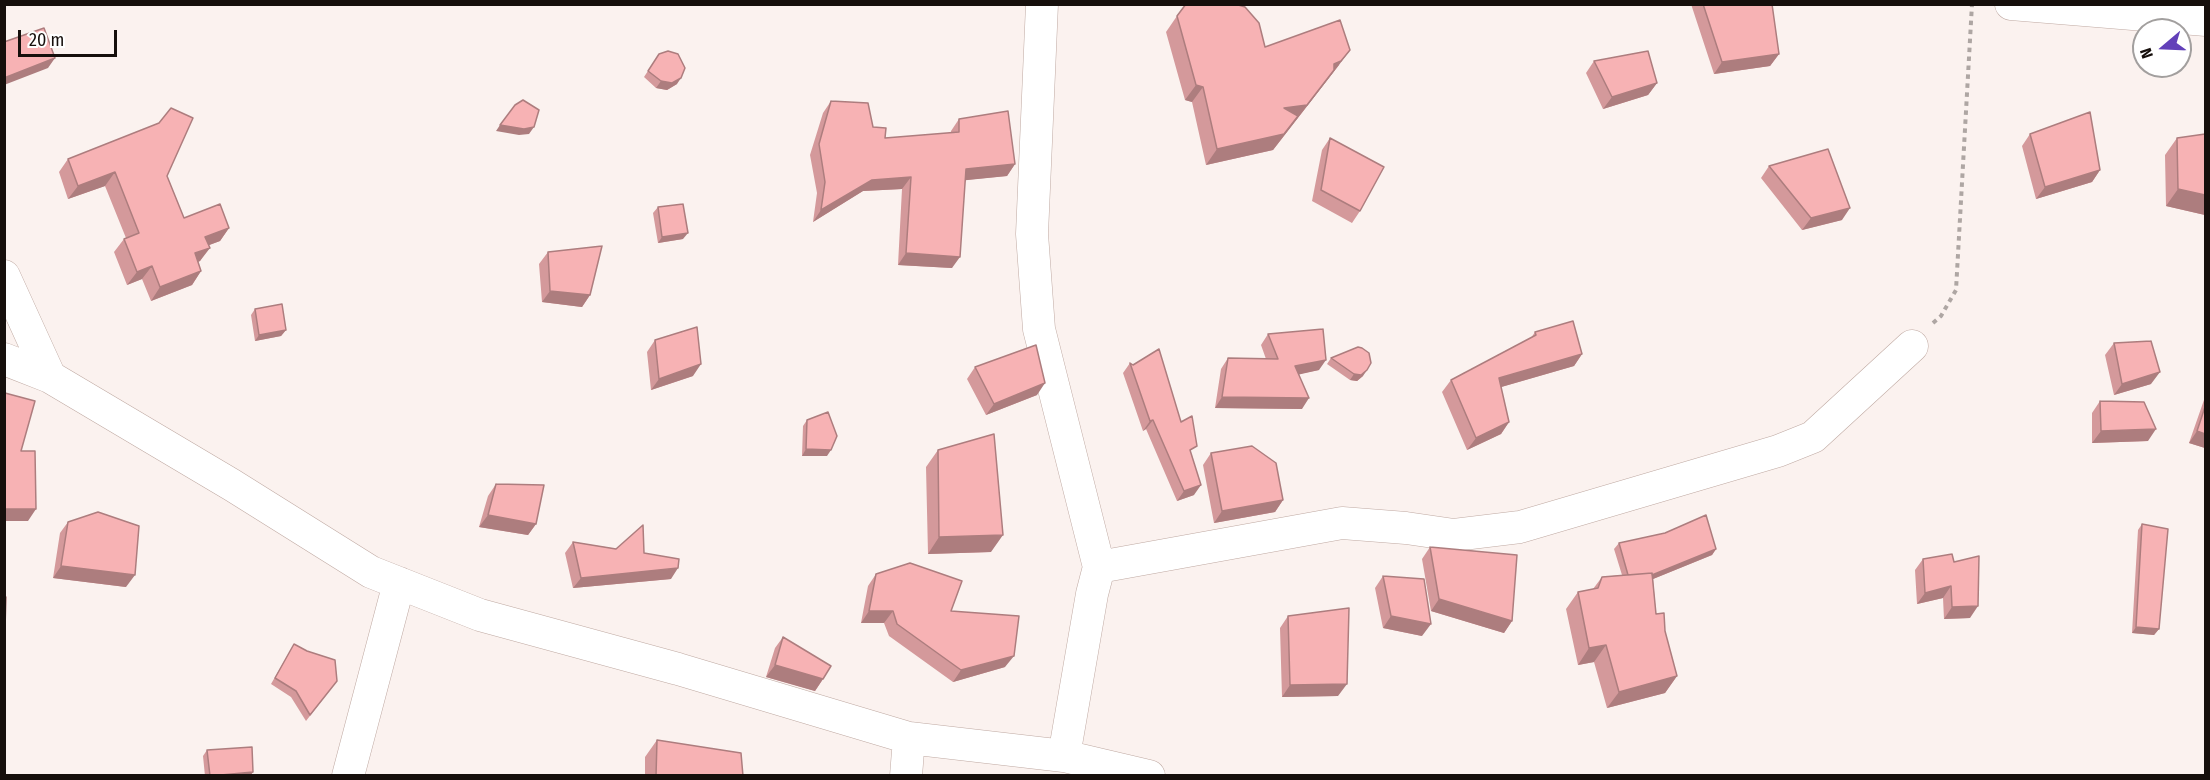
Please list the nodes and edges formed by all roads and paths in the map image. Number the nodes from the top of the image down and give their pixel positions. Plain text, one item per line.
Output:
1 (1042, 4) edge
2 (1972, 4) edge
3 (2011, 4) edge
4 (2205, 20) edge
5 (4, 276) edge
6 (1912, 346) joint
7 (4, 359) edge
8 (50, 377) junction
9 (1099, 567) junction
10 (399, 583) junction
11 (909, 738) junction
12 (1064, 756) junction
13 (348, 776) edge
14 (906, 776) edge
15 (1149, 776) edge

1 - 9 street
2 - 6 path
3 - 4 street
5 - 8 street
6 - 9 street
7 - 8 street
8 - 10 street
9 - 12 street
10 - 11 street
10 - 13 street
11 - 12 street
11 - 14 street
12 - 15 street

